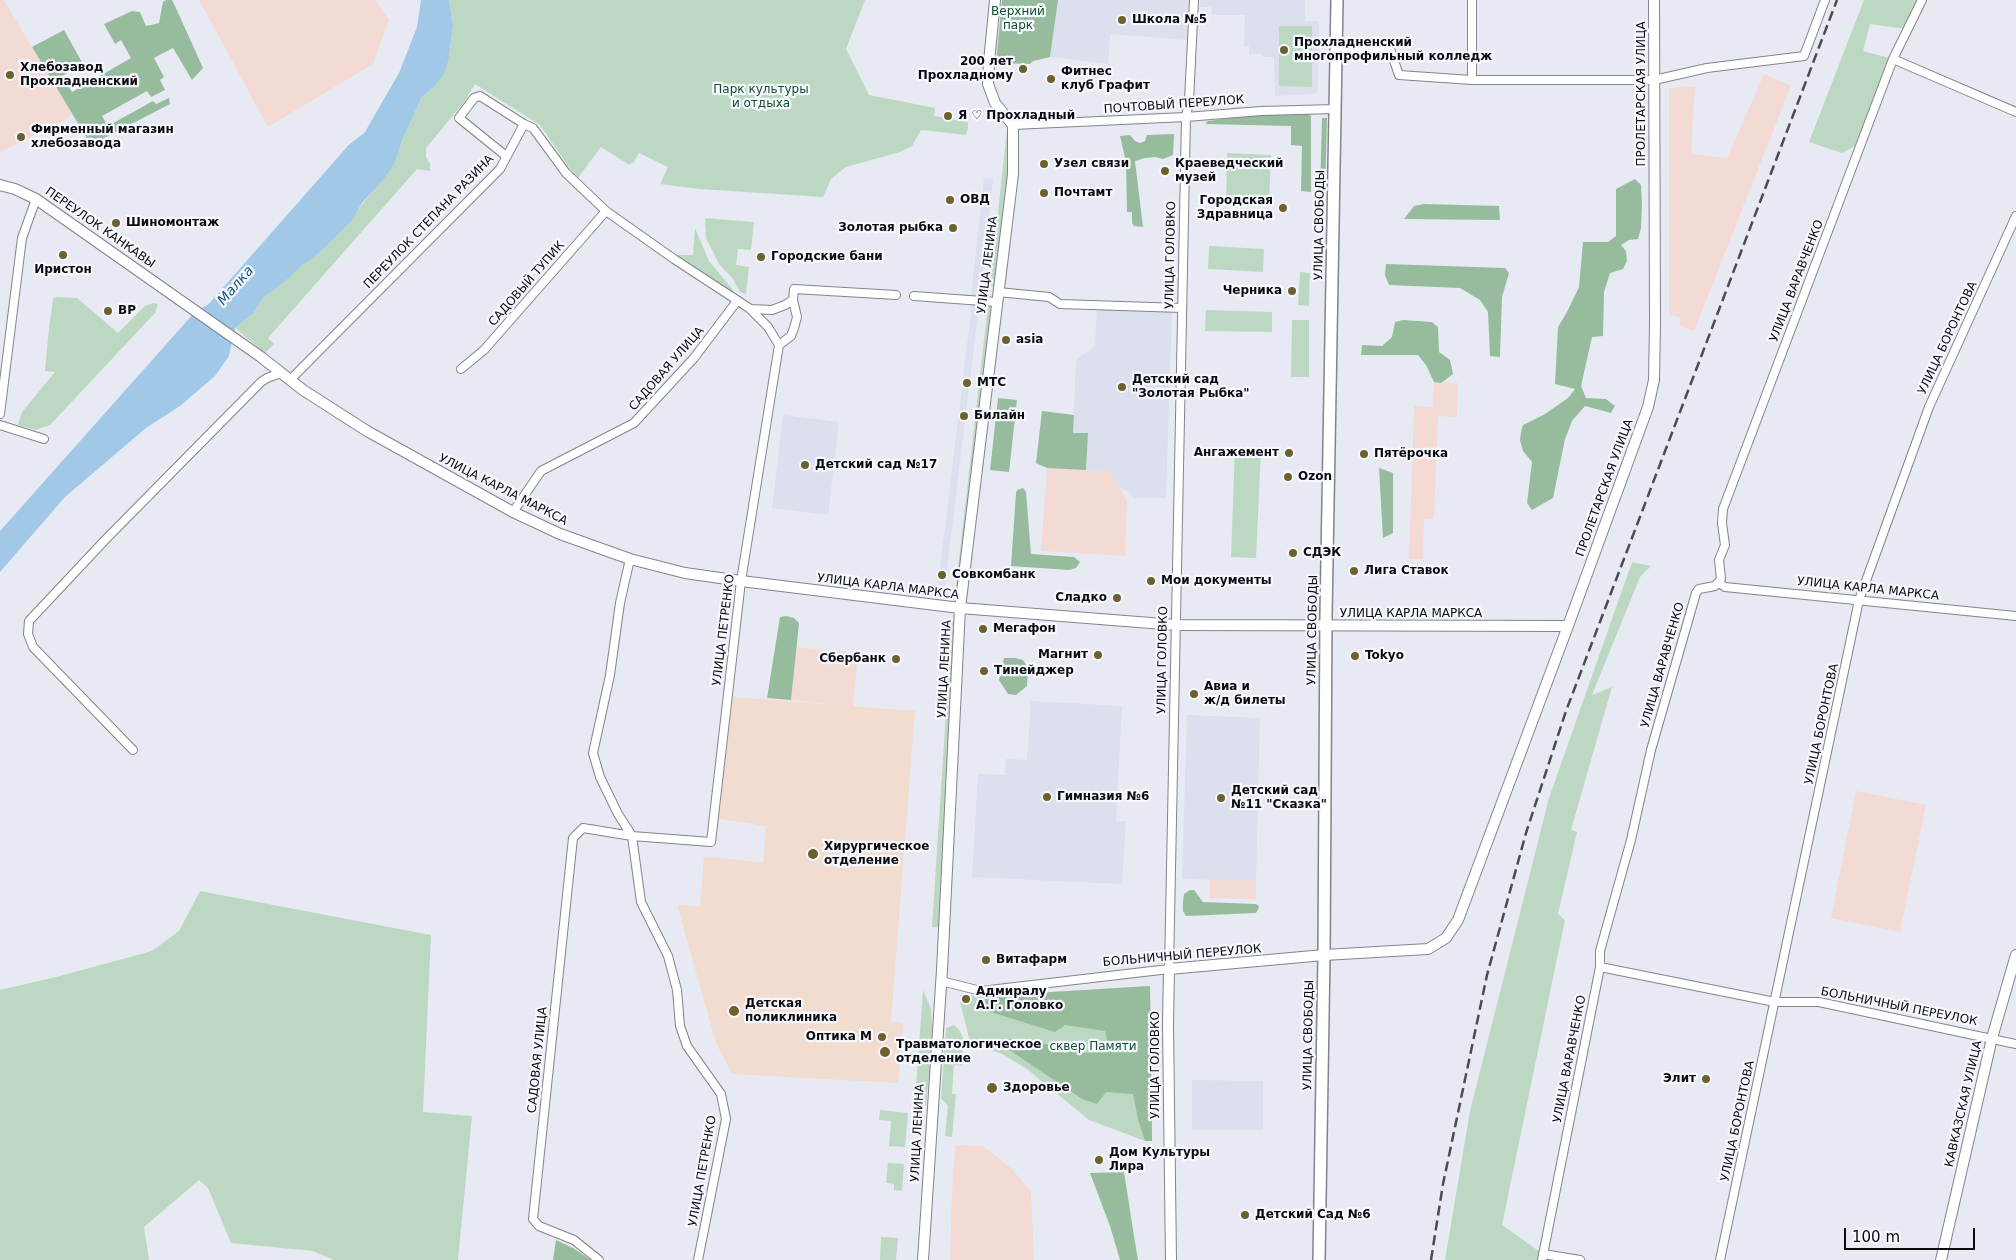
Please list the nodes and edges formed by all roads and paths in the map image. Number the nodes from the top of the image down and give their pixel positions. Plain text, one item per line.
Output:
1 (995, 0) edge
2 (1194, 0) edge
3 (1337, 0) edge
4 (1472, 0) edge
5 (1654, 0) edge
6 (1825, 0) edge
7 (1922, 0) edge
8 (1337, 50) junction
9 (1893, 58) junction
10 (1472, 80) junction
11 (1654, 80) junction
12 (1335, 109) junction
13 (2016, 112) edge
14 (1186, 117) junction
15 (524, 124) junction
16 (1013, 125) junction
17 (506, 156) junction
18 (0, 185) edge
19 (36, 199) junction
20 (606, 211) junction
21 (2016, 216) edge
22 (896, 295) dead end
23 (914, 296) dead end
24 (997, 297) junction
25 (792, 300) junction
26 (737, 301) junction
27 (750, 308) junction
28 (1182, 308) junction
29 (779, 344) junction
30 (261, 358) joint
31 (462, 369) dead end
32 (282, 373) junction
33 (290, 380) junction
34 (0, 414) edge
35 (0, 425) edge
36 (44, 439) dead end
37 (513, 512) junction
38 (630, 559) junction
39 (741, 581) junction
40 (1719, 583) junction
41 (1859, 600) junction
42 (960, 608) junction
43 (2016, 616) edge
44 (1176, 625) junction
45 (1326, 626) junction
46 (1568, 626) junction
47 (133, 750) dead end
48 (583, 828) joint
49 (632, 836) junction
50 (1428, 949) joint
51 (1324, 955) junction
52 (2016, 955) edge
53 (1600, 967) junction
54 (1169, 969) junction
55 (941, 981) junction
56 (1775, 1002) junction
57 (1992, 1038) junction
58 (2016, 1044) edge
59 (1543, 1257) edge
60 (599, 1260) edge
61 (698, 1260) edge
62 (923, 1260) edge
63 (1171, 1260) edge
64 (1319, 1260) edge
65 (1580, 1260) edge
66 (1720, 1260) edge
67 (1941, 1260) edge

1 - 16 street
2 - 14 street, УЛИЦА ГОЛОВКО
3 - 8 main road, УЛИЦА СВОБОДЫ
4 - 10 street
5 - 11 street, ПРОЛЕТАРСКАЯ УЛИЦА
6 - 11 street
7 - 9 street, УЛИЦА ВАРАВЧЕНКО
8 - 10 street
8 - 12 main road, УЛИЦА СВОБОДЫ
9 - 13 street
9 - 40 street, УЛИЦА ВАРАВЧЕНКО
10 - 11 street
11 - 46 street, ПРОЛЕТАРСКАЯ УЛИЦА
12 - 14 street, ПОЧТОВЫЙ ПЕРЕУЛОК
12 - 45 main road, УЛИЦА СВОБОДЫ
14 - 16 street, ПОЧТОВЫЙ ПЕРЕУЛОК
14 - 28 street, УЛИЦА ГОЛОВКО
15 - 17 street, ПЕРЕУЛОК СТЕПАНА РАЗИНА
15 - 17 street
15 - 20 street
16 - 24 street, УЛИЦА ЛЕНИНА
17 - 33 street, ПЕРЕУЛОК СТЕПАНА РАЗИНА
18 - 19 street, ПЕРЕУЛОК КАНКАВЫ
19 - 30 street, ПЕРЕУЛОК КАНКАВЫ
19 - 34 street
20 - 26 street
20 - 31 street, САДОВЫЙ ТУПИК
21 - 41 street, УЛИЦА БОРОНТОВА
22 - 25 street
23 - 24 street
24 - 28 street
24 - 42 street, УЛИЦА ЛЕНИНА
25 - 27 street
25 - 29 street
26 - 27 street
26 - 37 street, САДОВАЯ УЛИЦА
27 - 29 street
28 - 44 street, УЛИЦА ГОЛОВКО
29 - 39 street, УЛИЦА ПЕТРЕНКО
30 - 32 street, УЛИЦА КАРЛА МАРКСА
32 - 33 street, УЛИЦА КАРЛА МАРКСА
32 - 47 street
33 - 37 street, УЛИЦА КАРЛА МАРКСА
35 - 36 street
37 - 38 street, УЛИЦА КАРЛА МАРКСА
38 - 39 street, УЛИЦА КАРЛА МАРКСА
38 - 49 street
39 - 42 street, УЛИЦА КАРЛА МАРКСА
39 - 49 street, УЛИЦА ПЕТРЕНКО
40 - 41 street, УЛИЦА КАРЛА МАРКСА
40 - 53 street, УЛИЦА ВАРАВЧЕНКО
41 - 43 street, УЛИЦА КАРЛА МАРКСА
41 - 56 street, УЛИЦА БОРОНТОВА
42 - 44 street, УЛИЦА КАРЛА МАРКСА
42 - 55 street, УЛИЦА ЛЕНИНА
44 - 45 street, УЛИЦА КАРЛА МАРКСА
44 - 54 street, УЛИЦА ГОЛОВКО
45 - 46 street, УЛИЦА КАРЛА МАРКСА
45 - 51 main road, УЛИЦА СВОБОДЫ
46 - 50 street, ПРОЛЕТАРСКАЯ УЛИЦА
48 - 49 street, УЛИЦА ПЕТРЕНКО
48 - 60 street, САДОВАЯ УЛИЦА
49 - 61 street, УЛИЦА ПЕТРЕНКО
50 - 51 street, БОЛЬНИЧНЫЙ ПЕРЕУЛОК
51 - 54 street, БОЛЬНИЧНЫЙ ПЕРЕУЛОК
51 - 64 main road, УЛИЦА СВОБОДЫ
52 - 57 street, КАВКАЗСКАЯ УЛИЦА
53 - 56 street, БОЛЬНИЧНЫЙ ПЕРЕУЛОК
53 - 59 street, УЛИЦА ВАРАВЧЕНКО
54 - 55 street, БОЛЬНИЧНЫЙ ПЕРЕУЛОК
54 - 63 street, УЛИЦА ГОЛОВКО
55 - 62 street, УЛИЦА ЛЕНИНА
56 - 57 street, БОЛЬНИЧНЫЙ ПЕРЕУЛОК
56 - 66 street, УЛИЦА БОРОНТОВА
57 - 58 street, БОЛЬНИЧНЫЙ ПЕРЕУЛОК
57 - 67 street, КАВКАЗСКАЯ УЛИЦА
59 - 65 street

